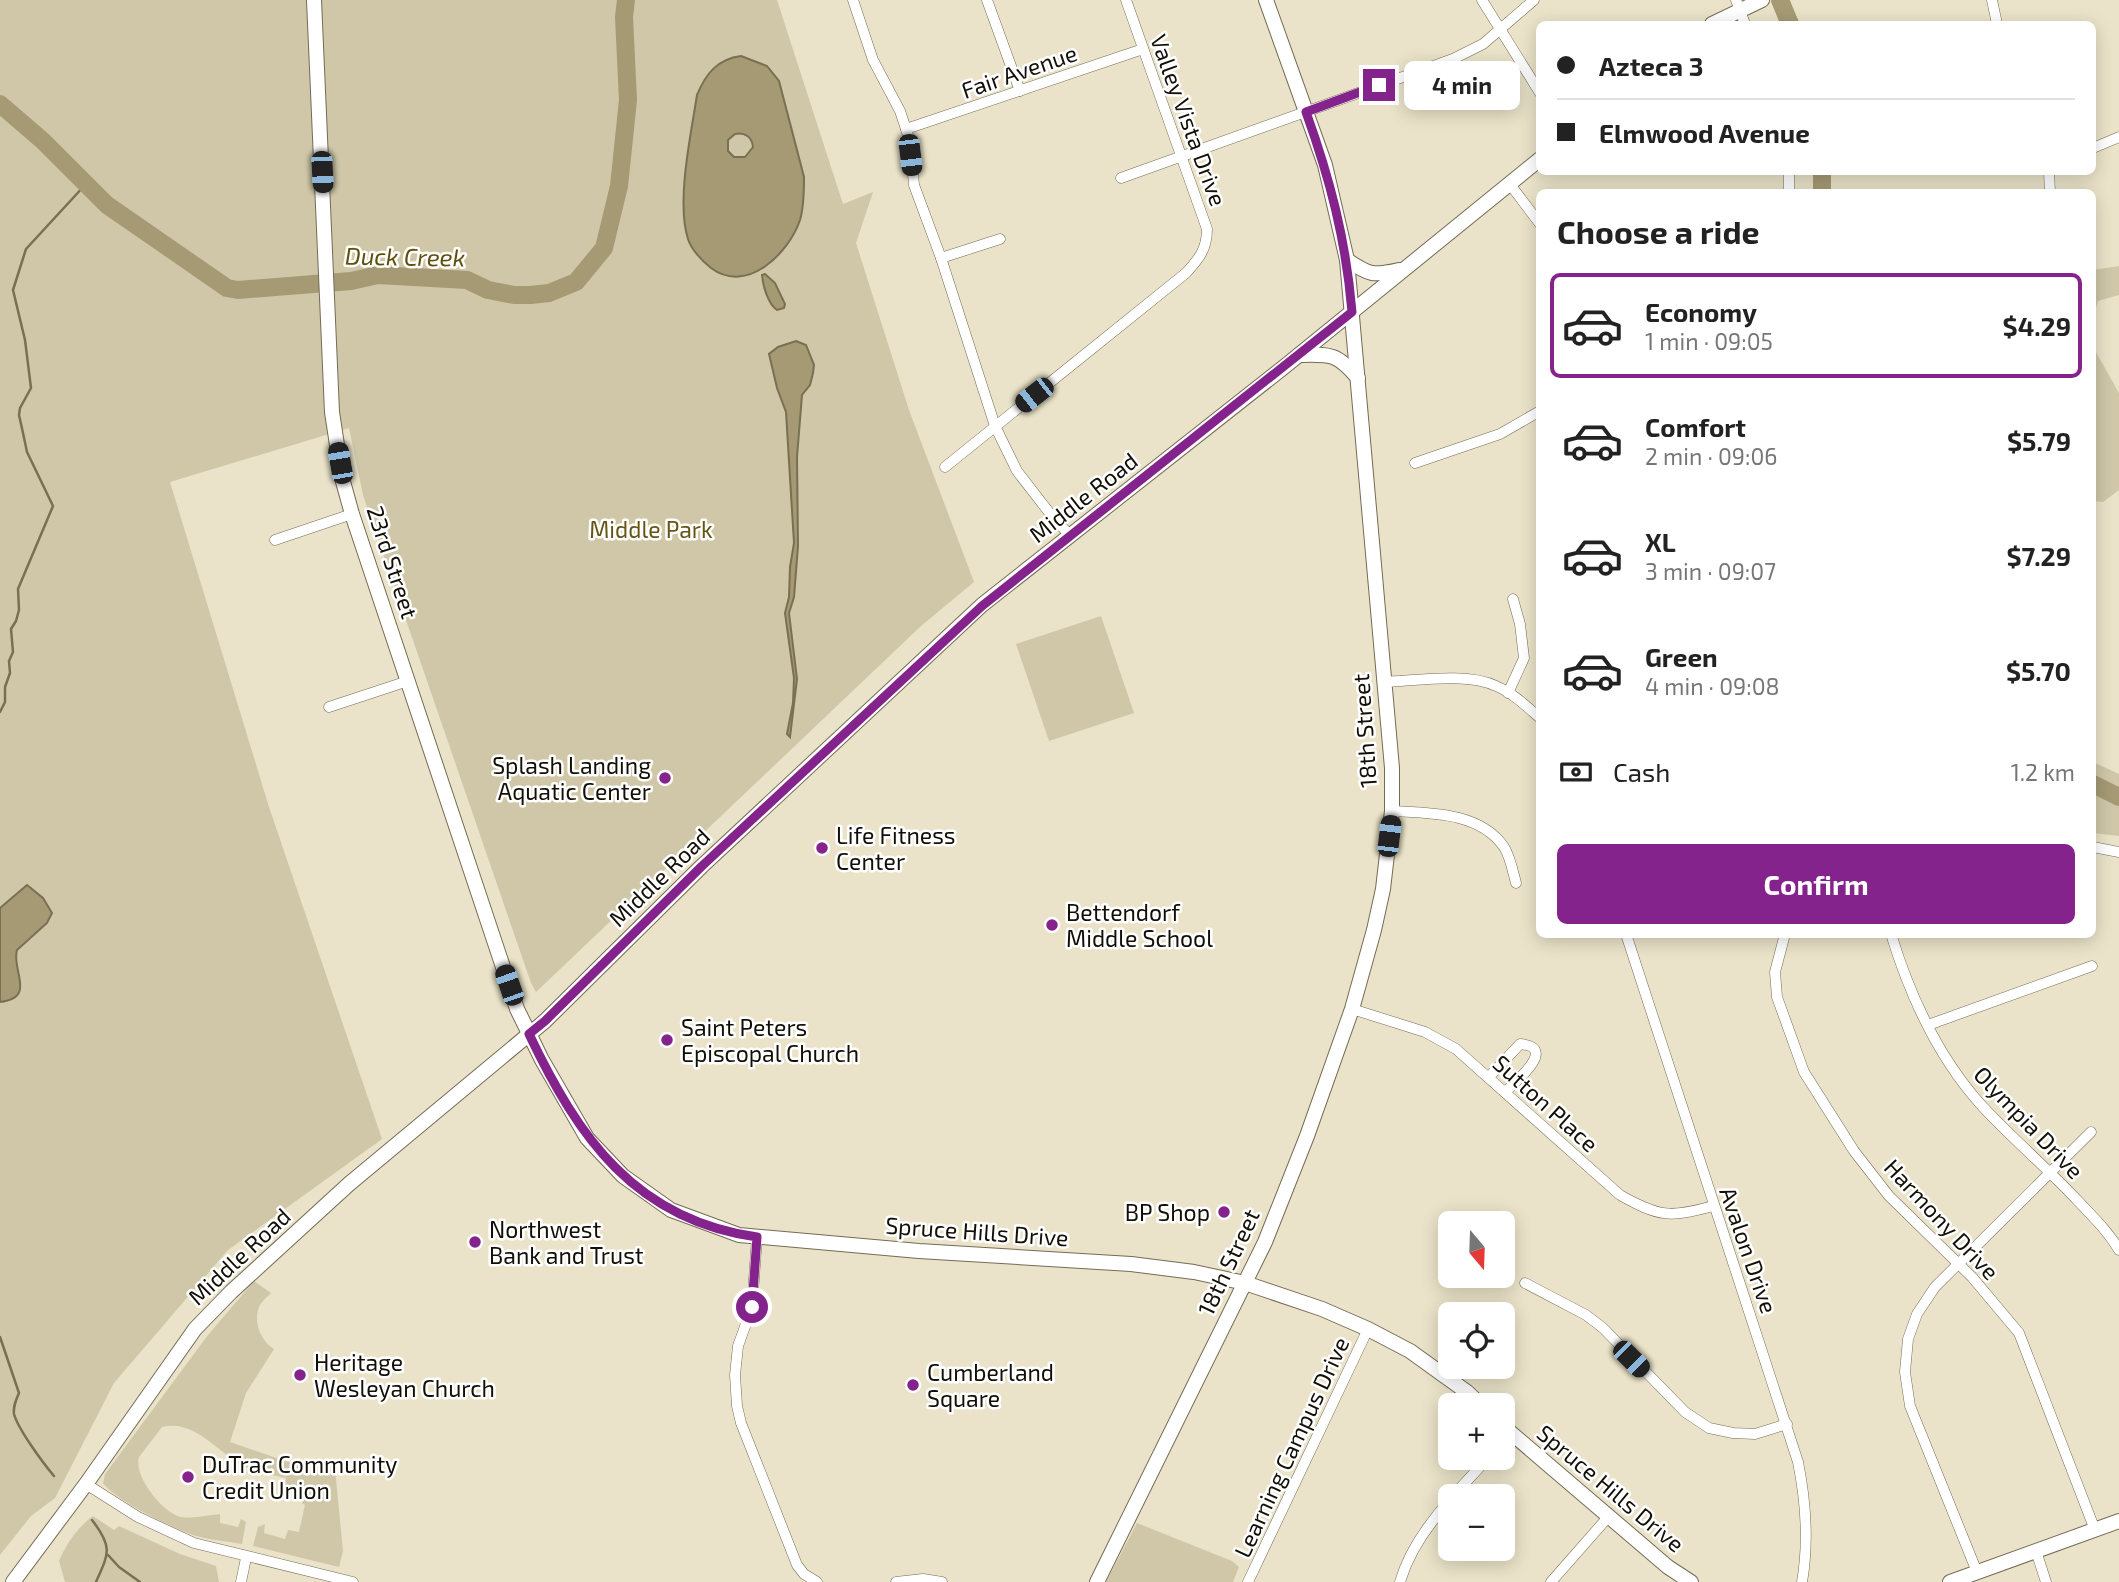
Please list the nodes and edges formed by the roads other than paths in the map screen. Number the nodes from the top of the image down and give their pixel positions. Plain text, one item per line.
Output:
1 (314, 0) edge
2 (853, 0) edge
3 (988, 0) edge
4 (1126, 0) edge
5 (1266, 0) edge
6 (1482, 0) edge
7 (1534, 0) edge
8 (1992, 0) edge
9 (1747, 4) edge
10 (1717, 21) edge
11 (1996, 21) edge
12 (1500, 29) junction
13 (1143, 48) junction
14 (1536, 87) edge
15 (1020, 90) junction
16 (1306, 112) junction
17 (906, 129) junction
18 (2119, 138) edge
19 (2096, 147) edge
20 (1182, 157) junction
21 (1536, 162) edge
22 (1121, 178) dead end
23 (1509, 183) junction
24 (1536, 219) edge
25 (1000, 239) dead end
26 (940, 258) junction
27 (1347, 260) junction
28 (1404, 270) junction
29 (1352, 312) junction
30 (1299, 355) junction
31 (1358, 378) junction
32 (1536, 413) edge
33 (995, 426) junction
34 (1415, 463) dead end
35 (945, 467) dead end
36 (352, 514) junction
37 (1070, 535) junction
38 (275, 540) dead end
39 (1513, 598) dead end
40 (408, 681) junction
41 (1383, 682) junction
42 (1508, 693) junction
43 (329, 707) dead end
44 (1536, 715) edge
45 (1392, 811) junction
46 (2096, 848) edge
47 (2119, 852) edge
48 (1516, 883) dead end
49 (1627, 938) edge
50 (1784, 938) edge
51 (1892, 938) edge
52 (2092, 966) dead end
53 (1352, 1009) junction
54 (1928, 1025) junction
55 (529, 1034) junction
56 (1489, 1077) junction
57 (1505, 1092) junction
58 (2091, 1132) dead end
59 (2051, 1172) junction
60 (1713, 1206) junction
61 (757, 1237) junction
62 (2119, 1250) edge
63 (1958, 1264) junction
64 (1245, 1283) junction
65 (1525, 1283) dead end
66 (1368, 1329) junction
67 (1468, 1393) edge
68 (1787, 1424) junction
69 (1515, 1440) edge
70 (1477, 1470) edge
71 (86, 1484) junction
72 (1464, 1484) edge
73 (1438, 1513) edge
74 (1609, 1517) junction
75 (2119, 1521) edge
76 (2095, 1530) junction
77 (2036, 1551) junction
78 (246, 1558) junction
79 (1977, 1572) junction
80 (13, 1582) edge
81 (240, 1582) edge
82 (353, 1582) edge
83 (817, 1582) edge
84 (896, 1582) edge
85 (942, 1582) edge
86 (1097, 1582) edge
87 (1248, 1582) edge
88 (1400, 1582) edge
89 (1551, 1582) edge
90 (1692, 1582) edge
91 (1802, 1582) edge
92 (1950, 1582) edge
93 (2046, 1582) edge

1 - 36 main road, 23rd Street
2 - 17 street
3 - 15 street
4 - 13 street, Valley Vista Drive
5 - 16 main road, 18th Street
6 - 12 street
7 - 12 street
8 - 11 street
9 - 10 main road
12 - 14 street
12 - 16 street
13 - 15 street, Fair Avenue
13 - 20 street, Valley Vista Drive
15 - 17 street, Fair Avenue
16 - 20 street
16 - 27 main road, 18th Street
17 - 26 street
18 - 19 street
20 - 22 street
20 - 33 street, Valley Vista Drive
21 - 23 main road, Middle Road
23 - 24 street
23 - 28 main road, Middle Road
25 - 26 street
26 - 33 street
27 - 28 main road
27 - 29 main road, 18th Street
28 - 29 main road, Middle Road
29 - 30 main road, Middle Road
29 - 31 main road, 18th Street
30 - 31 main road
30 - 37 main road, Middle Road
31 - 41 main road, 18th Street
32 - 34 street
33 - 35 street, Valley Vista Drive
33 - 37 street
36 - 38 street
36 - 40 main road, 23rd Street
37 - 55 main road, Middle Road
39 - 42 street
40 - 43 street
40 - 55 main road, 23rd Street
41 - 42 street
41 - 45 main road, 18th Street
42 - 44 street
45 - 48 street
45 - 53 main road, 18th Street
46 - 47 street
49 - 60 street, Avalon Drive
50 - 63 street, Harmony Drive
51 - 54 street, Olympia Drive
52 - 54 street
53 - 56 street, Sutton Place
53 - 64 main road, 18th Street
54 - 59 street, Olympia Drive
55 - 61 main road, Spruce Hills Drive
55 - 71 main road, Middle Road
56 - 57 street, Sutton Place
56 - 57 street
57 - 60 street, Sutton Place
58 - 59 street
59 - 62 street, Olympia Drive
59 - 63 street
60 - 68 street, Avalon Drive
61 - 64 main road, Spruce Hills Drive
61 - 83 street
63 - 76 street, Harmony Drive
63 - 79 street
64 - 66 main road, Spruce Hills Drive
64 - 86 main road, 18th Street
65 - 68 street
66 - 67 main road, Spruce Hills Drive
66 - 87 street, Learning Campus Drive
68 - 91 street, Avalon Drive
69 - 74 main road, Spruce Hills Drive
70 - 72 street
71 - 78 street
71 - 80 main road, Middle Road
73 - 88 street
74 - 89 street
74 - 90 main road, Spruce Hills Drive
75 - 76 main road
76 - 77 main road
77 - 79 main road
77 - 93 street
78 - 81 street
78 - 82 street
79 - 92 main road
84 - 85 street

